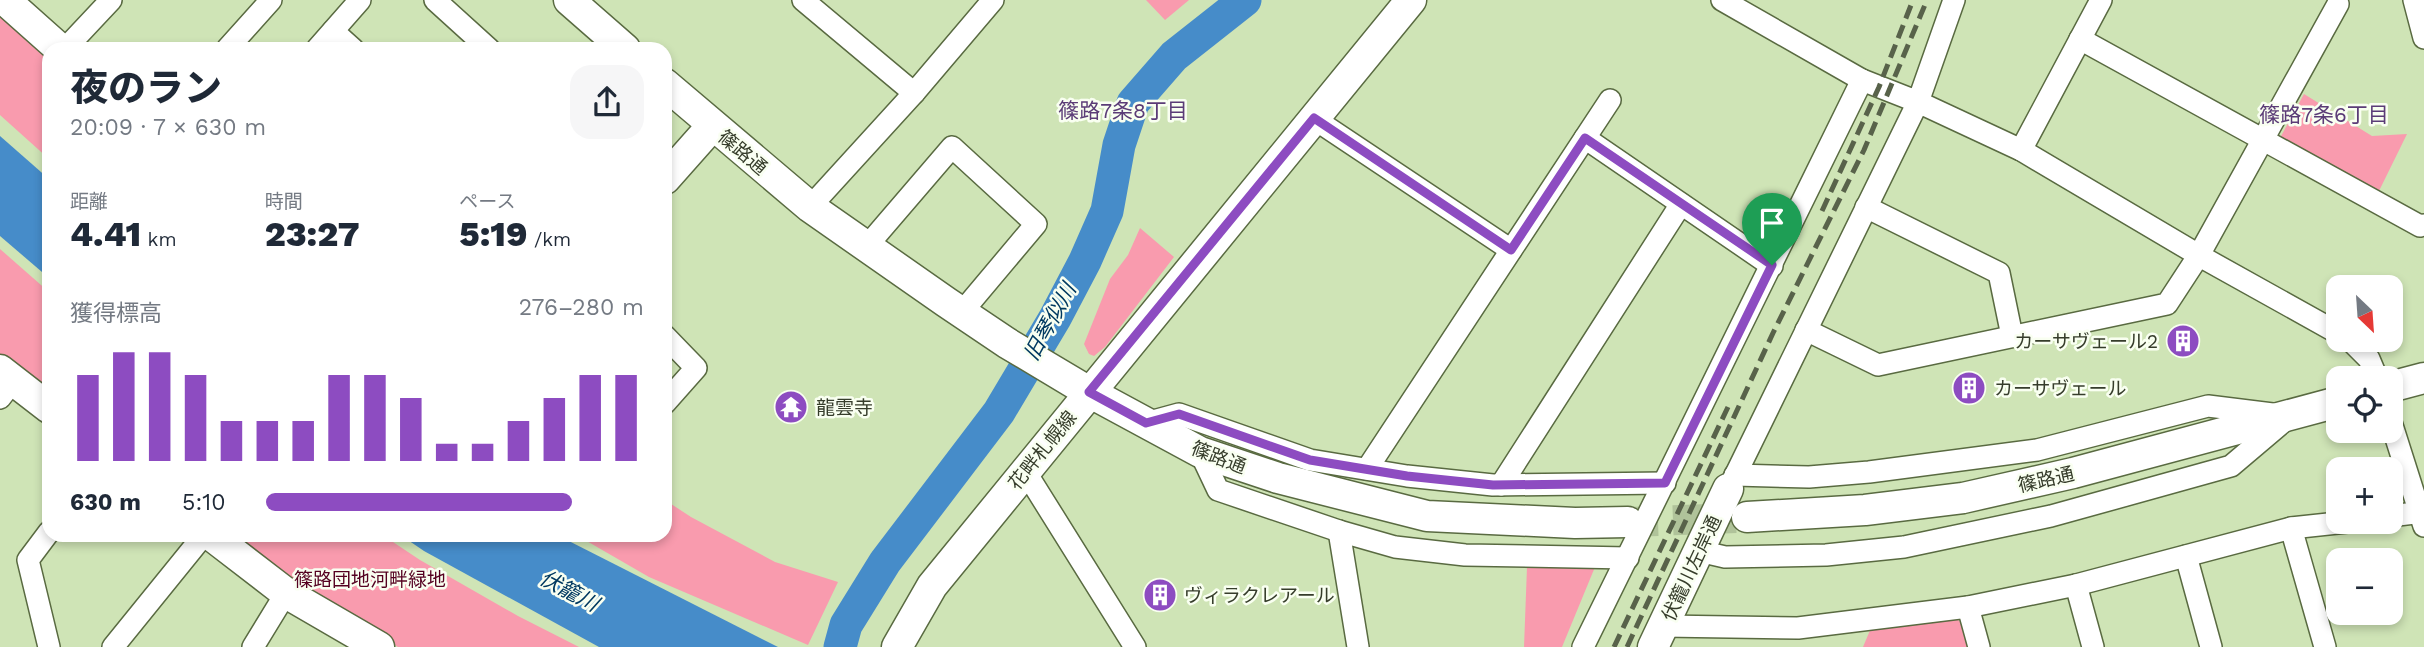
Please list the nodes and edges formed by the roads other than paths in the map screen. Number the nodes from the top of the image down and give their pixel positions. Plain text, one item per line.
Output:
1 (5, 0) edge
2 (111, 0) edge
3 (271, 0) edge
4 (360, 0) edge
5 (435, 0) edge
6 (993, 0) edge
7 (1411, 0) edge
8 (1722, 0) edge
9 (1955, 0) edge
10 (2101, 0) edge
11 (2414, 0) edge
12 (2339, 1) edge
13 (811, 3) edge
14 (581, 4) edge
15 (332, 31) junction
16 (2424, 38) edge
17 (2080, 39) junction
18 (54, 42) edge
19 (69, 42) edge
20 (233, 42) edge
21 (323, 42) edge
22 (345, 42) edge
23 (481, 42) edge
24 (618, 42) edge
25 (1862, 80) junction
26 (672, 91) edge
27 (914, 93) junction
28 (1610, 100) dead end
29 (1918, 102) junction
30 (1314, 118) junction
31 (712, 126) junction
32 (1585, 138) junction
33 (2262, 140) junction
34 (2021, 150) junction
35 (672, 171) edge
36 (1681, 204) junction
37 (810, 207) junction
38 (1866, 207) junction
39 (2424, 225) edge
40 (867, 246) junction
41 (1511, 250) junction
42 (2199, 255) junction
43 (1772, 265) junction
44 (962, 312) junction
45 (2326, 325) edge
46 (1806, 331) junction
47 (2012, 336) junction
48 (672, 343) edge
49 (2424, 378) edge
50 (5, 383) edge
51 (2403, 384) edge
52 (1089, 392) junction
53 (672, 395) edge
54 (42, 404) edge
55 (2326, 406) edge
56 (2290, 416) junction
57 (1146, 423) junction
58 (2398, 443) edge
59 (1200, 452) junction
60 (1367, 469) junction
61 (1025, 471) junction
62 (1732, 482) junction
63 (1665, 483) junction
64 (1501, 485) junction
65 (2403, 516) edge
66 (1747, 517) tunnel mouth
67 (2423, 517) edge
68 (1628, 522) tunnel mouth
69 (2326, 524) edge
70 (2291, 528) junction
71 (1339, 531) junction
72 (42, 542) edge
73 (198, 542) edge
74 (220, 542) edge
75 (1699, 551) junction
76 (2186, 556) junction
77 (1628, 558) junction
78 (2076, 585) junction
79 (286, 593) junction
80 (1968, 607) junction
81 (1658, 636) edge
82 (1793, 638) edge
83 (901, 639) edge
84 (49, 647) edge
85 (113, 647) edge
86 (253, 647) edge
87 (379, 647) edge
88 (1135, 647) edge
89 (1358, 647) edge
90 (1583, 647) edge
91 (1979, 647) edge
92 (2093, 647) edge
93 (2211, 647) edge
94 (2325, 647) edge

1 - 18 main road
2 - 19 street
3 - 20 street
4 - 15 street
5 - 23 street
6 - 27 street
7 - 30 main road, 花畔札幌線
8 - 25 street
9 - 29 street
10 - 17 street
11 - 16 street
12 - 33 street
13 - 27 street
14 - 24 main road
15 - 21 street
15 - 22 street
17 - 33 street
17 - 34 street
25 - 29 street
25 - 43 street
26 - 31 main road, 篠路通
27 - 37 street
28 - 32 street
29 - 34 street
29 - 38 street
30 - 41 street
30 - 52 main road, 花畔札幌線
31 - 35 main road
31 - 37 main road, 篠路通
32 - 36 street
32 - 41 street
33 - 39 street
33 - 42 street
34 - 42 street
36 - 43 street
36 - 64 street
37 - 40 main road, 篠路通
38 - 46 street
38 - 47 street
40 - 44 main road, 篠路通
40 - 44 street
41 - 60 street
42 - 45 street
42 - 47 street
43 - 63 street
44 - 52 main road, 篠路通
46 - 47 street
46 - 62 street
48 - 53 street
49 - 51 main road
50 - 54 main road
52 - 57 main road, 篠路通
52 - 61 main road, 花畔札幌線
55 - 56 main road, 篠路通
56 - 62 street
56 - 66 main road, 篠路通
56 - 75 street
57 - 59 main road, 篠路通
57 - 60 street
58 - 67 street
59 - 68 main road, 篠路通
59 - 71 street
60 - 64 street
61 - 83 main road, 花畔札幌線
61 - 88 street
62 - 75 main road, 伏籠川左岸通
63 - 64 street
63 - 77 street
65 - 67 street
69 - 70 street
70 - 76 street
70 - 94 street
71 - 77 street
71 - 89 street
72 - 84 street
73 - 85 street
74 - 79 main road
75 - 81 main road, 伏籠川左岸通
76 - 78 street
76 - 93 street
77 - 90 street
78 - 80 street
78 - 92 street
79 - 86 street
79 - 87 main road
80 - 82 street
80 - 91 street
81 - 82 street

